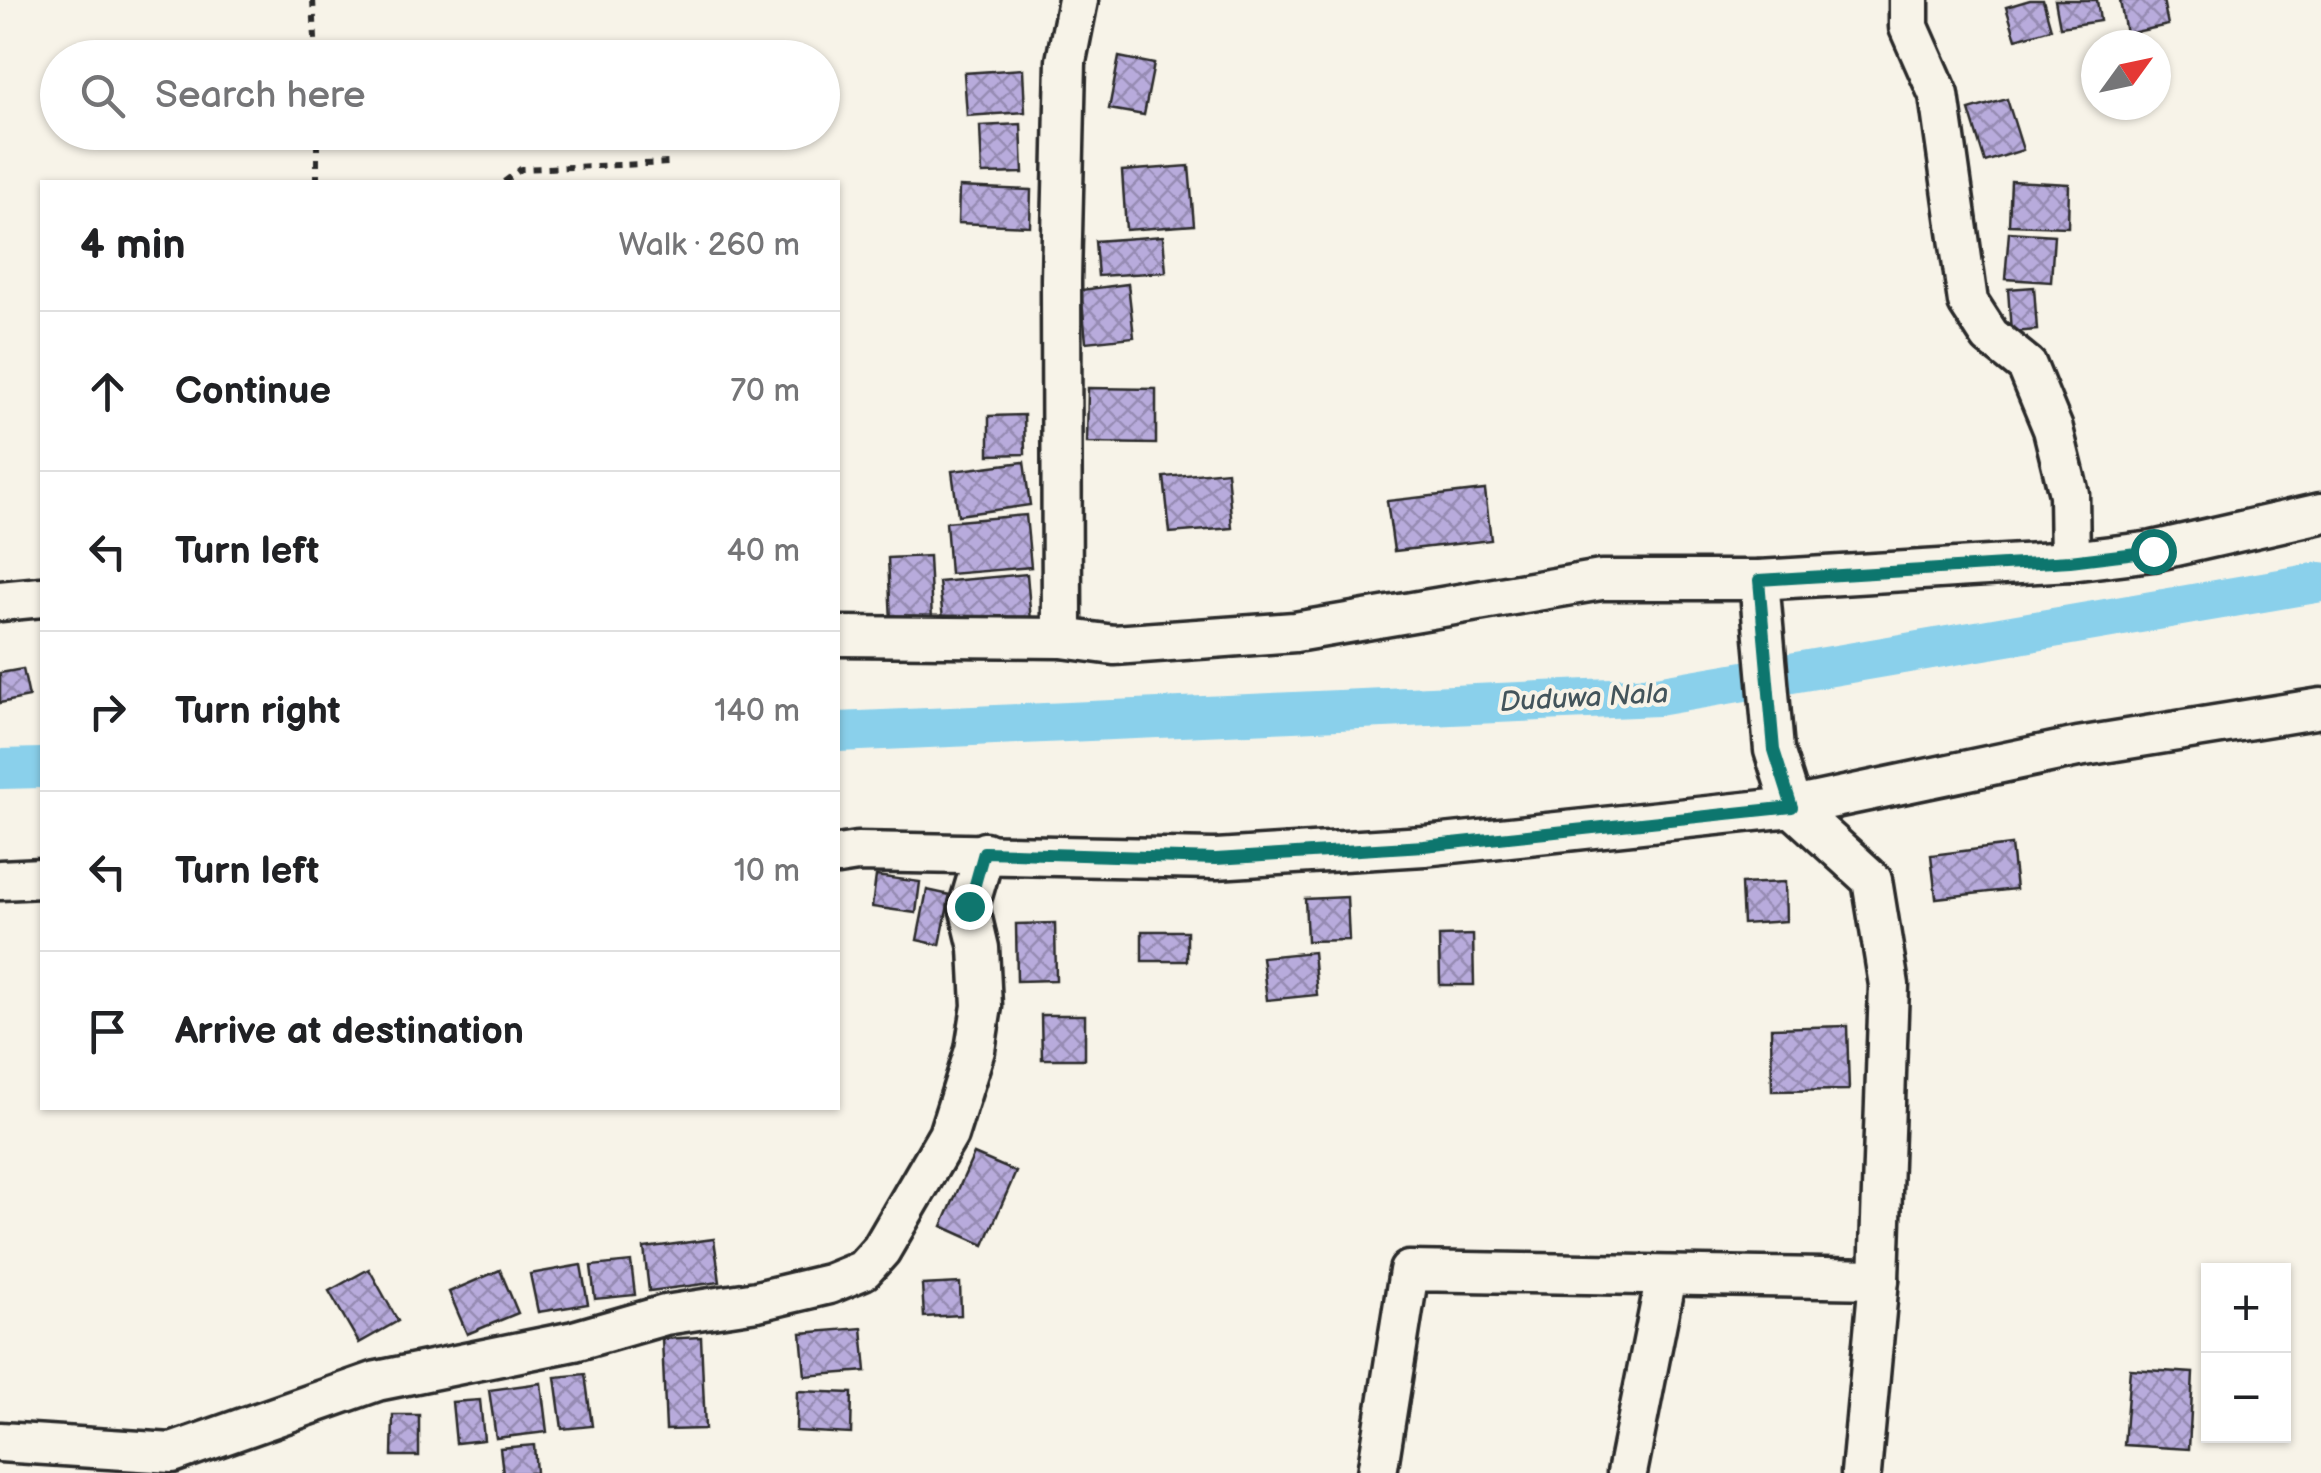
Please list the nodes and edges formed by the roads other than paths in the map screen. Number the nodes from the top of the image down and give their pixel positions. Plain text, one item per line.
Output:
1 (1078, 0) edge
2 (1909, 0) edge
3 (2321, 513) edge
4 (2070, 561) junction
5 (1759, 580) junction
6 (40, 598) edge
7 (0, 601) edge
8 (840, 636) edge
9 (1062, 638) junction
10 (2321, 708) edge
11 (1792, 807) junction
12 (984, 852) junction
13 (840, 855) edge
14 (40, 878) edge
15 (0, 880) edge
16 (1666, 1276) junction
17 (1879, 1279) junction
18 (0, 1442) edge
19 (1378, 1473) edge
20 (1628, 1473) edge
21 (1861, 1473) edge

1 - 9 street
2 - 4 street
3 - 4 street
4 - 5 street
5 - 9 street
5 - 11 street
6 - 7 street
8 - 9 street
10 - 11 street
11 - 12 street
11 - 17 street
12 - 13 street
12 - 18 street
14 - 15 street
16 - 17 street
16 - 19 street
16 - 20 street
17 - 21 street

